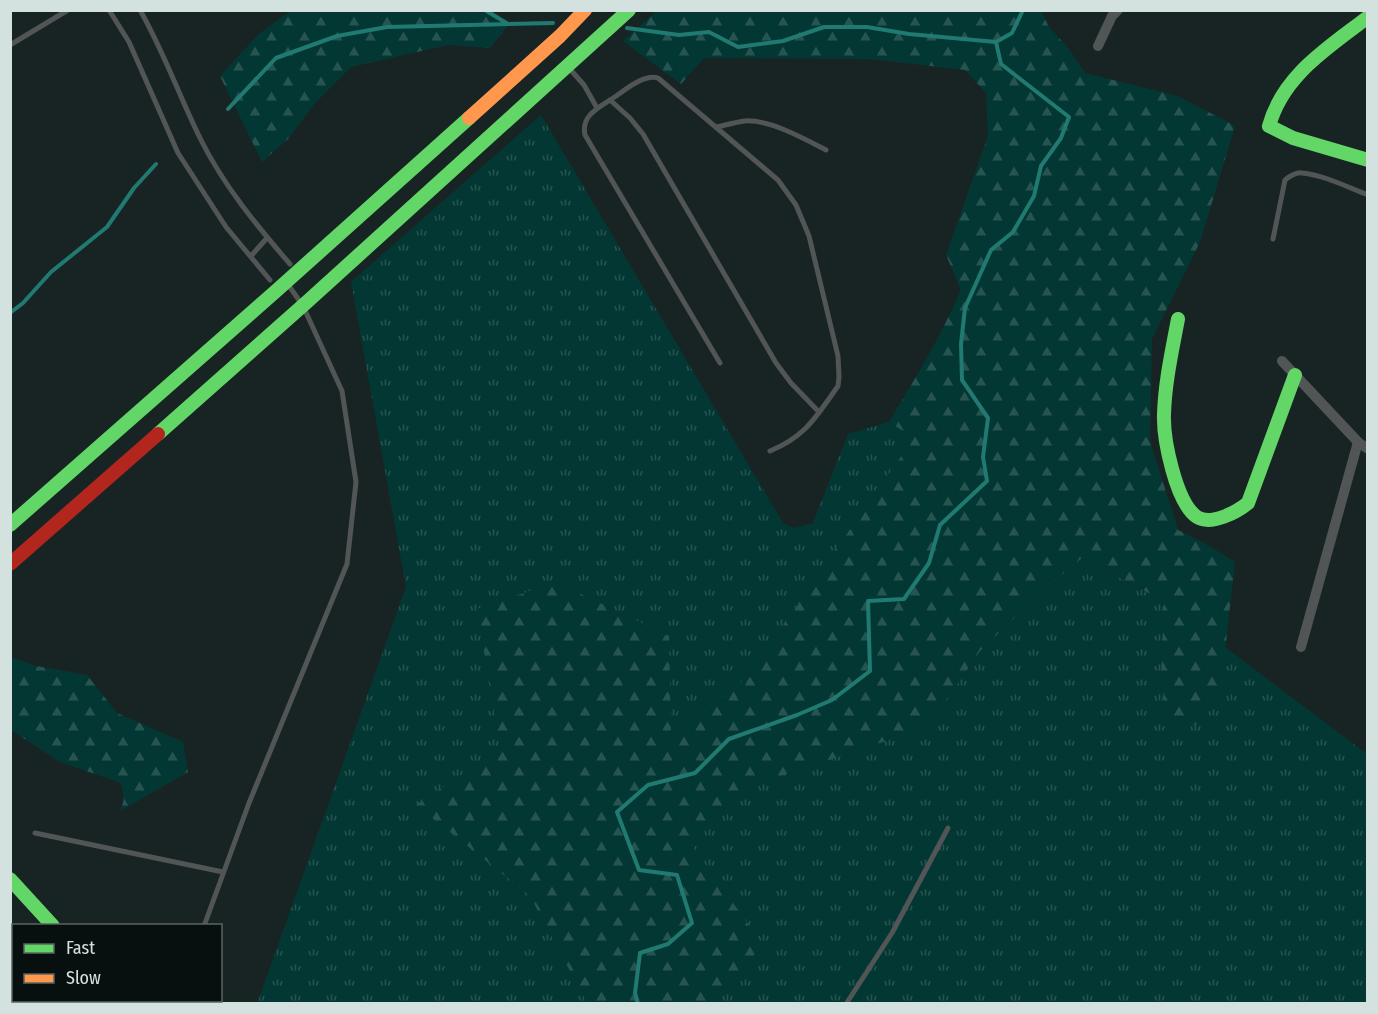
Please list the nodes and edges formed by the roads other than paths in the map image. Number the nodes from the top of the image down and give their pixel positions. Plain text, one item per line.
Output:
1 (68, 10) edge
2 (109, 10) edge
3 (140, 10) edge
4 (585, 10) edge
5 (1118, 10) edge
6 (625, 13) edge
7 (1368, 17) edge
8 (10, 45) edge
9 (1098, 46) dead end
10 (568, 66) junction
11 (610, 100) junction
12 (597, 108) junction
13 (469, 117) junction
14 (717, 127) junction
15 (488, 139) junction
16 (826, 150) dead end
17 (1368, 160) edge
18 (1368, 195) edge
19 (267, 238) junction
20 (1273, 239) dead end
21 (251, 256) junction
22 (290, 264) dead end
23 (270, 280) dead end
24 (286, 282) junction
25 (303, 306) junction
26 (1178, 319) dead end
27 (1282, 361) dead end
28 (720, 363) dead end
29 (1295, 375) junction
30 (819, 412) junction
31 (1363, 445) edge
32 (770, 451) dead end
33 (10, 525) edge
34 (10, 564) edge
35 (1301, 647) dead end
36 (948, 828) dead end
37 (35, 833) dead end
38 (223, 872) junction
39 (10, 879) edge
40 (51, 924) edge
41 (205, 924) edge
42 (846, 1004) edge

1 - 8 lane
2 - 21 lane
3 - 19 lane
4 - 13 street
5 - 9 street
6 - 10 street
7 - 17 street
10 - 12 lane
10 - 15 street
11 - 12 lane
11 - 14 lane
11 - 30 lane
12 - 28 lane
13 - 15 street
13 - 24 street
14 - 16 lane
14 - 30 lane
15 - 25 street
18 - 20 lane
19 - 21 lane
19 - 22 lane
21 - 23 lane
24 - 25 lane
24 - 33 street
25 - 34 street
25 - 38 lane
26 - 29 street
27 - 29 street
29 - 31 street
30 - 32 lane
31 - 35 street
36 - 42 lane
37 - 38 lane
38 - 41 lane
39 - 40 street

